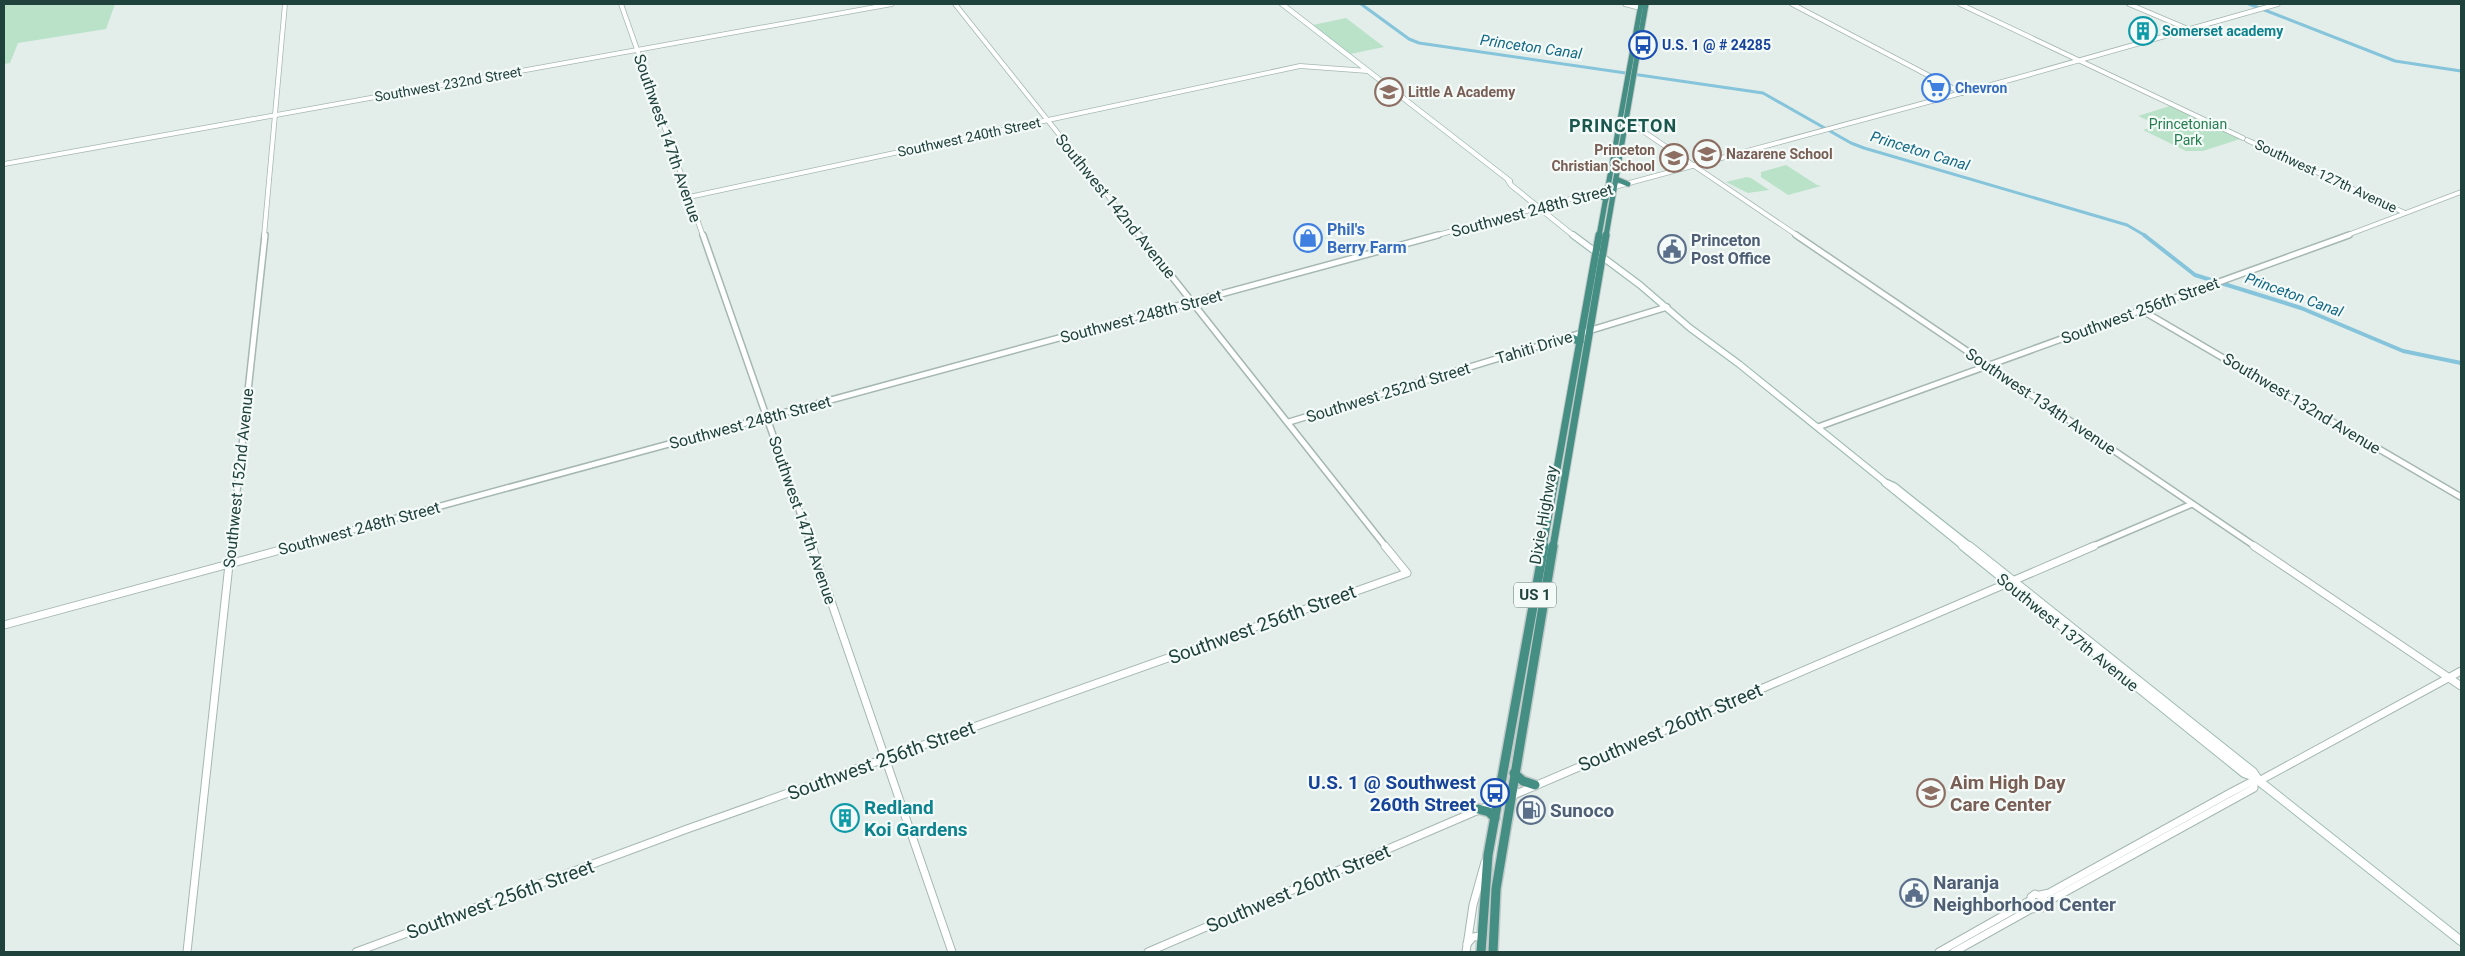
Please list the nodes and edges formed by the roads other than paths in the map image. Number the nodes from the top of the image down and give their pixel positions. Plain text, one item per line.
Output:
1 (285, 4) edge
2 (621, 4) edge
3 (892, 4) edge
4 (955, 4) edge
5 (1282, 4) edge
6 (1625, 4) edge
7 (1792, 4) edge
8 (1960, 4) edge
9 (2128, 4) edge
10 (2278, 4) edge
11 (1643, 5) edge
12 (2188, 29) junction
13 (1634, 41) junction
14 (638, 50) junction
15 (1637, 60) junction
16 (2080, 61) junction
17 (1368, 72) junction
18 (1631, 73) junction
19 (1962, 93) junction
20 (277, 115) junction
21 (1620, 116) junction
22 (1047, 120) junction
23 (1626, 120) junction
24 (4, 164) edge
25 (1694, 166) junction
26 (1616, 179) junction
27 (1628, 184) junction
28 (1615, 187) junction
29 (1607, 189) junction
30 (1595, 192) junction
31 (2461, 192) edge
32 (689, 197) junction
33 (1606, 199) junction
34 (1542, 207) junction
35 (2407, 212) junction
36 (1601, 254) junction
37 (1594, 266) junction
38 (1597, 290) junction
39 (1193, 302) junction
40 (1667, 307) junction
41 (2143, 310) junction
42 (1690, 326) joint
43 (1590, 330) junction
44 (1582, 332) junction
45 (1568, 336) junction
46 (1580, 342) junction
47 (1712, 343) joint
48 (1486, 362) joint
49 (1989, 366) junction
50 (767, 418) junction
51 (1289, 422) junction
52 (1818, 427) junction
53 (2461, 497) edge
54 (2192, 504) junction
55 (228, 564) junction
56 (1407, 573) joint
57 (2010, 582) junction
58 (4, 624) edge
59 (2461, 672) edge
60 (2450, 678) junction
61 (2461, 686) edge
62 (886, 758) junction
63 (1514, 773) junction
64 (2256, 780) junction
65 (1535, 785) junction
66 (1510, 795) junction
67 (1498, 800) junction
68 (1478, 809) junction
69 (1495, 818) junction
70 (1488, 855) junction
71 (2040, 895) junction
72 (2031, 900) junction
73 (2047, 902) junction
74 (2039, 908) junction
75 (1481, 936) junction
76 (1493, 936) junction
77 (2461, 941) edge
78 (1467, 948) edge
79 (187, 952) edge
80 (356, 952) edge
81 (952, 952) edge
82 (1148, 952) edge
83 (1481, 952) edge
84 (1493, 952) edge
85 (1938, 952) edge
86 (1954, 952) edge

1 - 20 street, Southwest 152nd Avenue
2 - 14 street, Southwest 147th Avenue
3 - 14 street, Southwest 232nd Street
4 - 22 street, Southwest 142nd Avenue
5 - 17 main road, Southwest 137th Avenue
6 - 11 street
7 - 19 street
8 - 16 street, Southwest 127th Avenue
9 - 12 street
10 - 12 street, Southwest 248th Street
11 - 13 highway, US 1
11 - 15 highway, US 1
12 - 16 street, Southwest 248th Street
13 - 15 highway
13 - 18 highway, US 1
14 - 20 street, Southwest 232nd Street
14 - 32 street, Southwest 147th Avenue
15 - 18 highway, US 1
16 - 19 street, Southwest 248th Street
16 - 35 street, Southwest 127th Avenue
17 - 22 street, Southwest 240th Street
17 - 34 main road, Southwest 137th Avenue
18 - 21 highway, US 1
18 - 23 highway, US 1
19 - 25 street, Southwest 248th Street
20 - 24 street, Southwest 232nd Street
20 - 55 street, Southwest 152nd Avenue
21 - 23 street, Southwest 134th Avenue
21 - 29 highway, US 1
22 - 32 street, Southwest 240th Street
22 - 39 street, Southwest 142nd Avenue
23 - 25 street, Southwest 134th Avenue
23 - 26 highway, US 1
25 - 27 street, Southwest 248th Street
25 - 49 street, Southwest 134th Avenue
26 - 27 highway
26 - 28 highway, US 1
27 - 28 street, Southwest 248th Street
28 - 29 street, Southwest 248th Street
28 - 36 highway, Dixie Highway / US 1
29 - 30 street, Southwest 248th Street
29 - 33 highway, Dixie Highway / US 1
30 - 33 highway
30 - 34 street, Southwest 248th Street
31 - 35 street, Southwest 256th Street
32 - 50 street, Southwest 147th Avenue
33 - 36 highway, Dixie Highway / US 1
34 - 36 main road, Southwest 137th Avenue
34 - 39 street, Southwest 248th Street
35 - 41 street, Southwest 256th Street
36 - 37 highway, Dixie Highway / US 1
36 - 38 highway, Dixie Highway / US 1
36 - 40 main road, Southwest 137th Avenue
37 - 38 highway
37 - 44 highway, Dixie Highway / US 1
38 - 43 highway, Dixie Highway / US 1
39 - 50 street, Southwest 248th Street
39 - 51 street, Southwest 142nd Avenue
40 - 42 main road, Southwest 137th Avenue
40 - 43 street
41 - 49 street, Southwest 256th Street
41 - 53 street, Southwest 132nd Avenue
42 - 47 main road, Southwest 137th Avenue
43 - 44 street
43 - 63 highway, Dixie Highway / US 1
44 - 45 street, Tahiti Drive
44 - 46 highway, Dixie Highway / US 1
45 - 46 highway
45 - 48 street, Tahiti Drive
46 - 67 highway, Dixie Highway / US 1
47 - 52 main road, Southwest 137th Avenue
48 - 51 street, Southwest 252nd Street
49 - 52 street, Southwest 256th Street
49 - 54 street, Southwest 134th Avenue
50 - 55 street, Southwest 248th Street
50 - 62 street, Southwest 147th Avenue
51 - 56 street, Southwest 142nd Avenue
52 - 57 main road, Southwest 137th Avenue
54 - 57 street, Southwest 260th Street
54 - 60 street, Southwest 134th Avenue
55 - 58 street, Southwest 248th Street
55 - 79 street, Southwest 152nd Avenue
56 - 62 street, Southwest 256th Street
57 - 64 main road, Southwest 137th Avenue
57 - 65 street, Southwest 260th Street
59 - 60 street
60 - 61 street, Southwest 134th Avenue
60 - 64 street
62 - 80 street, Southwest 256th Street
62 - 81 street, Southwest 147th Avenue
63 - 65 highway
63 - 66 highway, Dixie Highway / US 1
64 - 71 street
64 - 73 street
64 - 77 main road, Southwest 137th Avenue
65 - 66 street, Southwest 260th Street
66 - 67 street, Southwest 260th Street
66 - 76 highway, Dixie Highway / US 1
67 - 68 street, Southwest 260th Street
67 - 69 highway, Dixie Highway / US 1
68 - 69 highway
68 - 82 street, Southwest 260th Street
69 - 70 highway, Dixie Highway / US 1
70 - 75 highway, US 1
70 - 78 street
71 - 72 street
71 - 73 street
72 - 74 street
72 - 85 street
73 - 74 street
74 - 86 street
75 - 76 highway
75 - 78 street
75 - 83 highway, US 1
76 - 84 highway, US 1

